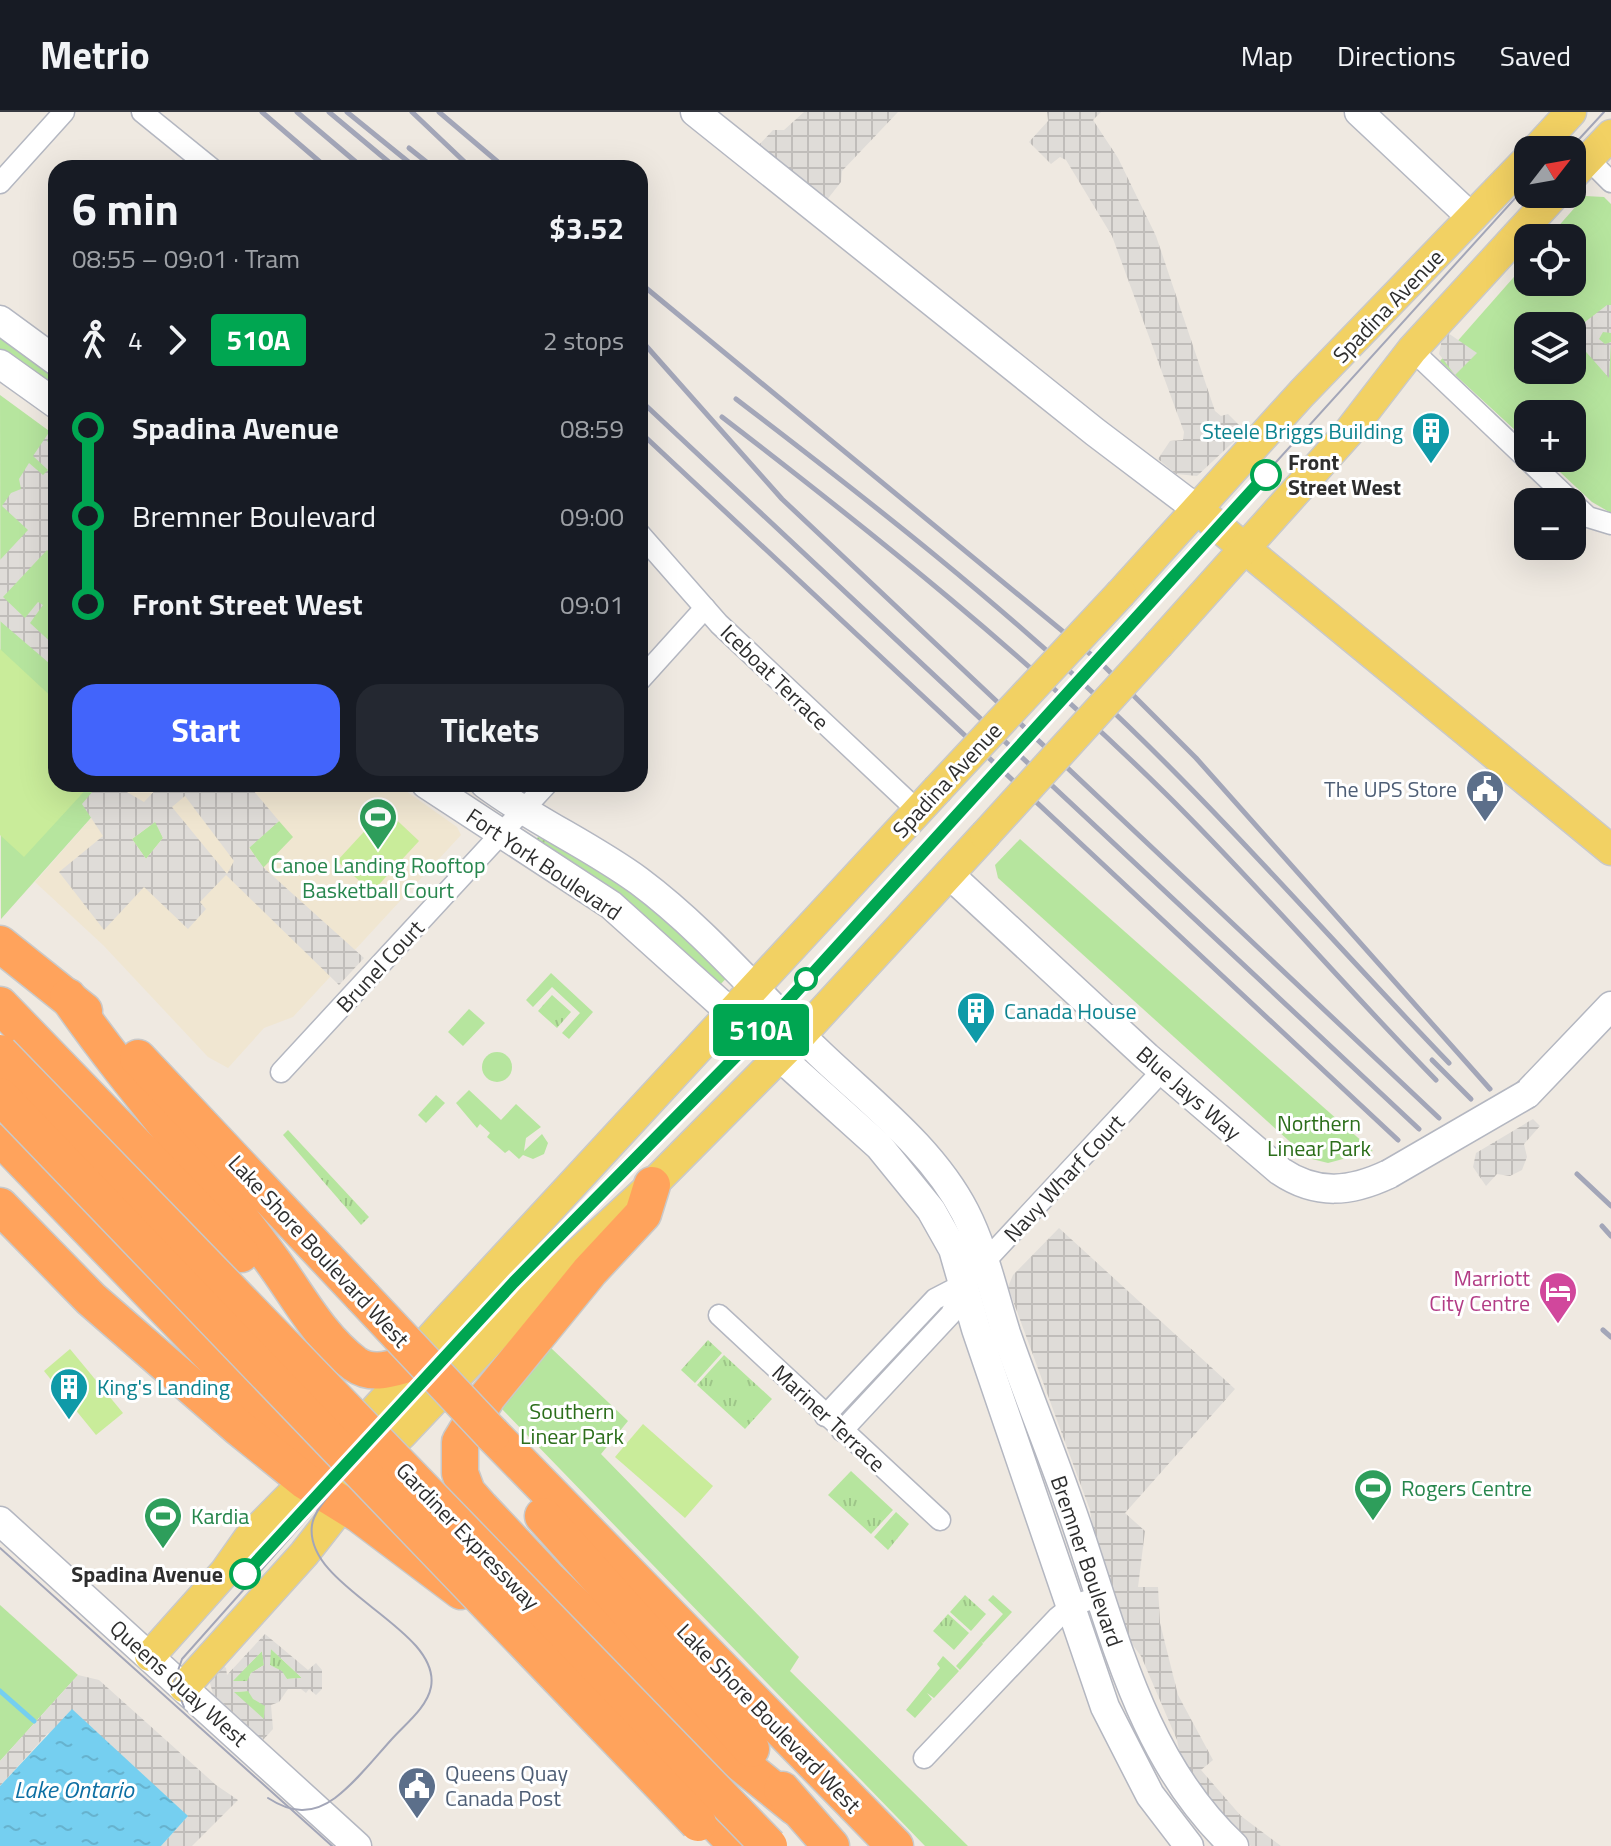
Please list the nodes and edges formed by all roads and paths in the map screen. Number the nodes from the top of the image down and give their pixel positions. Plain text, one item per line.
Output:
1 (64, 112) edge
2 (142, 112) edge
3 (695, 112) edge
4 (1359, 112) edge
5 (1571, 112) edge
6 (1611, 135) edge
7 (1549, 136) edge
8 (201, 160) edge
9 (1586, 161) edge
10 (1586, 170) edge
11 (1514, 174) edge
12 (1611, 182) edge
13 (0, 183) edge
14 (1542, 208) edge
15 (1472, 218) junction
16 (0, 320) edge
17 (1412, 350) junction
18 (48, 355) edge
19 (0, 364) edge
20 (48, 398) edge
21 (1198, 510) junction
22 (1611, 524) edge
23 (648, 543) edge
24 (1245, 546) junction
25 (705, 608) junction
26 (648, 671) edge
27 (443, 792) edge
28 (490, 792) edge
29 (540, 792) edge
30 (928, 800) junction
31 (512, 824) junction
32 (1611, 850) edge
33 (949, 874) junction
34 (0, 944) edge
35 (754, 986) junction
36 (68, 997) junction
37 (0, 1005) edge
38 (1611, 1006) edge
39 (730, 1013) junction
40 (801, 1035) junction
41 (0, 1053) edge
42 (778, 1056) junction
43 (1162, 1071) junction
44 (281, 1072) dead end
45 (0, 1096) edge
46 (0, 1137) edge
47 (652, 1185) junction
48 (0, 1206) edge
49 (985, 1262) junction
50 (964, 1284) junction
51 (303, 1307) junction
52 (719, 1315) dead end
53 (408, 1364) junction
54 (376, 1409) dead end
55 (825, 1416) junction
56 (842, 1431) junction
57 (492, 1434) junction
58 (401, 1435) dead end
59 (316, 1470) junction
60 (350, 1497) junction
61 (940, 1520) dead end
62 (0, 1521) edge
63 (1086, 1601) junction
64 (150, 1656) junction
65 (184, 1687) junction
66 (924, 1758) dead end
67 (795, 1807) junction
68 (357, 1846) edge
69 (720, 1846) edge
70 (738, 1846) edge
71 (769, 1846) edge
72 (831, 1846) edge
73 (895, 1846) edge
74 (1189, 1846) edge
75 (1234, 1846) edge

1 - 13 street
2 - 8 street
3 - 21 street
4 - 15 street
5 - 7 main road
6 - 9 main road
10 - 12 street
11 - 15 main road, Spadina Avenue
14 - 17 main road, Spadina Avenue
15 - 21 main road, Spadina Avenue
16 - 18 street
17 - 22 street
17 - 24 main road, Spadina Avenue
19 - 20 street
21 - 24 main road
21 - 30 main road, Spadina Avenue, bridge
23 - 25 street, Iceboat Terrace
24 - 32 main road
24 - 33 main road, Spadina Avenue, bridge
25 - 26 street
25 - 30 street, Iceboat Terrace
27 - 31 street, Fort York Boulevard
28 - 31 street, Fort York Boulevard
29 - 31 street, Brunel Court
30 - 35 main road, Spadina Avenue
31 - 35 street, Fort York Boulevard
31 - 39 street, Fort York Boulevard
31 - 44 street, Brunel Court
33 - 40 main road, Spadina Avenue
33 - 43 street, Blue Jays Way
34 - 36 highway, Lake Shore Boulevard West
35 - 39 main road, Spadina Avenue
35 - 40 street, Fort York Boulevard
36 - 51 highway
36 - 57 highway, Lake Shore Boulevard West, bridge
37 - 51 highway
38 - 43 street, Blue Jays Way, bridge
39 - 42 street, Fort York Boulevard
39 - 53 main road, Spadina Avenue
40 - 42 main road, Spadina Avenue
40 - 49 street, Bremner Boulevard
41 - 71 highway, Gardiner Expressway, bridge
42 - 47 main road, Spadina Avenue
42 - 50 street, Bremner Boulevard
43 - 49 street, Navy Wharf Court
45 - 69 highway, Gardiner Expressway, bridge
46 - 59 highway
47 - 58 main road, Spadina Avenue
47 - 67 highway
48 - 59 highway
49 - 50 street, Navy Wharf Court
49 - 63 street, Bremner Boulevard
50 - 55 street, Navy Wharf Court
50 - 56 street, Navy Wharf Court
50 - 63 street, Bremner Boulevard
51 - 53 highway
52 - 55 street, Mariner Terrace
53 - 54 main road, Spadina Avenue
55 - 56 street, Mariner Terrace
56 - 61 street, Mariner Terrace
57 - 67 highway
57 - 73 highway, Lake Shore Boulevard West
59 - 60 highway
59 - 64 main road
60 - 65 main road
60 - 70 highway
62 - 64 street, Queens Quay West
63 - 66 street
63 - 74 street, Bremner Boulevard
63 - 75 street, Bremner Boulevard
64 - 65 street, Queens Quay West
65 - 68 street, Queens Quay West
67 - 72 highway

